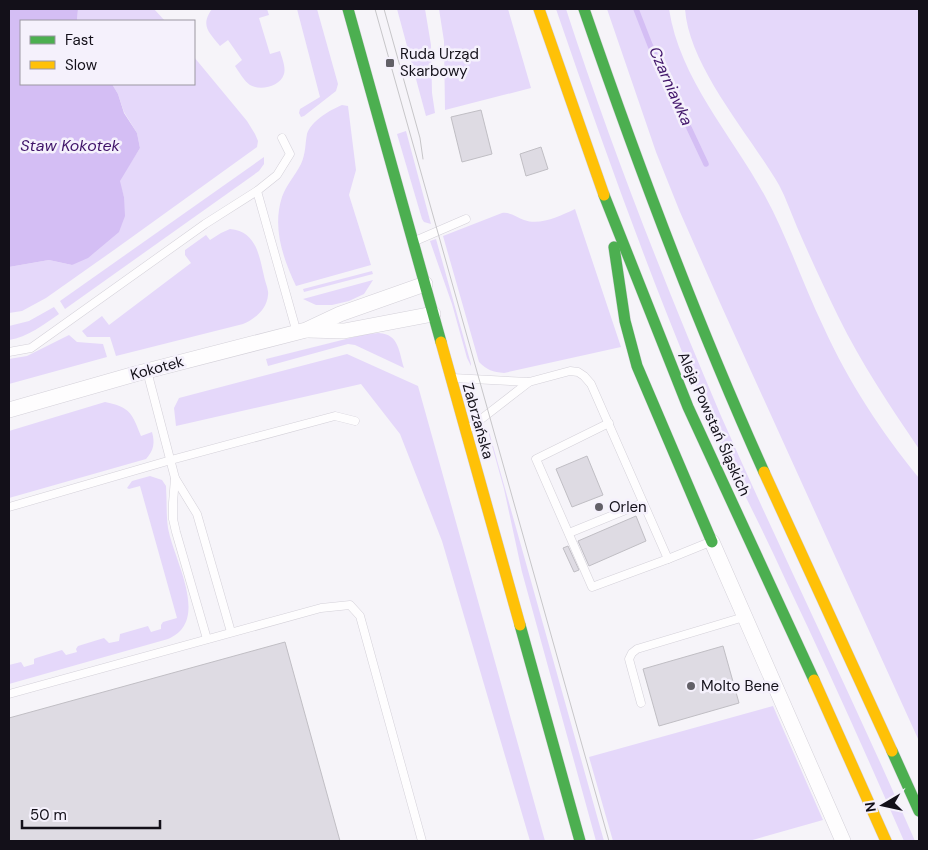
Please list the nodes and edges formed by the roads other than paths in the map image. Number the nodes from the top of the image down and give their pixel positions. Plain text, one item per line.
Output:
1 (348, 9) edge
2 (539, 9) edge
3 (584, 9) edge
4 (282, 138) dead end
5 (257, 191) junction
6 (610, 213) junction
7 (466, 219) dead end
8 (413, 242) junction
9 (425, 284) junction
10 (433, 314) junction
11 (302, 331) junction
12 (9, 352) edge
13 (147, 371) junction
14 (451, 378) junction
15 (529, 382) junction
16 (9, 410) edge
17 (355, 421) dead end
18 (609, 423) junction
19 (466, 431) junction
20 (171, 460) junction
21 (175, 478) junction
22 (643, 503) junction
23 (9, 507) edge
24 (569, 533) junction
25 (712, 542) junction
26 (668, 559) junction
27 (744, 617) junction
28 (231, 632) junction
29 (206, 639) junction
30 (9, 694) edge
31 (641, 703) dead end
32 (919, 811) edge
33 (422, 841) edge
34 (580, 841) edge
35 (842, 841) edge
36 (886, 841) edge

1 - 8 main road, Zabrzańska
2 - 6 main road, Aleja Powstań Śląskich
3 - 32 main road, Aleja Powstań Śląskich
4 - 5 lane
5 - 11 lane
5 - 12 lane
6 - 25 main road
6 - 36 main road, Aleja Powstań Śląskich
7 - 8 lane
8 - 9 main road, Zabrzańska
9 - 10 main road, Zabrzańska
9 - 11 street, Kokotek
10 - 11 street, Kokotek
10 - 14 main road, Zabrzańska
11 - 13 street, Kokotek
13 - 16 street, Kokotek
13 - 20 lane
14 - 15 lane
14 - 19 main road, Zabrzańska
15 - 18 lane
15 - 19 lane
17 - 20 lane
18 - 22 lane
18 - 24 lane
19 - 34 main road, Zabrzańska
20 - 21 lane
20 - 23 lane
21 - 28 lane
21 - 29 lane
22 - 24 lane
22 - 26 lane
24 - 26 lane
25 - 26 lane
25 - 27 street
27 - 31 lane
27 - 35 street
28 - 29 lane
28 - 33 lane
29 - 30 lane

